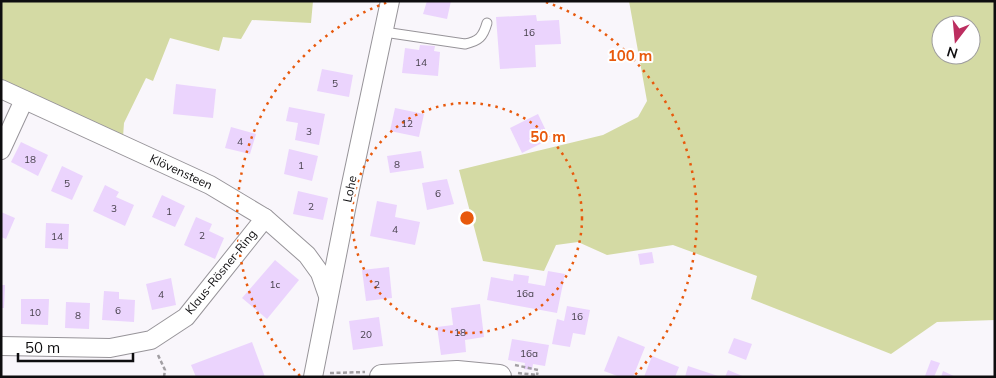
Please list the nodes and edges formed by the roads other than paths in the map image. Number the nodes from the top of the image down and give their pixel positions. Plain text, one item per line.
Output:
1 (390, 1) edge
2 (487, 23) dead end
3 (384, 32) junction
4 (1, 89) edge
5 (24, 100) junction
6 (1, 150) edge
7 (264, 218) junction
8 (328, 296) junction
9 (1, 346) edge
10 (319, 374) edge
11 (377, 374) edge
12 (499, 374) edge

1 - 3 street, Lohe
2 - 3 lane
3 - 8 street, Lohe
4 - 5 street, Klövensteen
5 - 6 street
5 - 7 street, Klövensteen
7 - 8 street, Klövensteen
7 - 9 street, Klaus-Rösner-Ring
8 - 10 street, Lohe
11 - 12 main road

